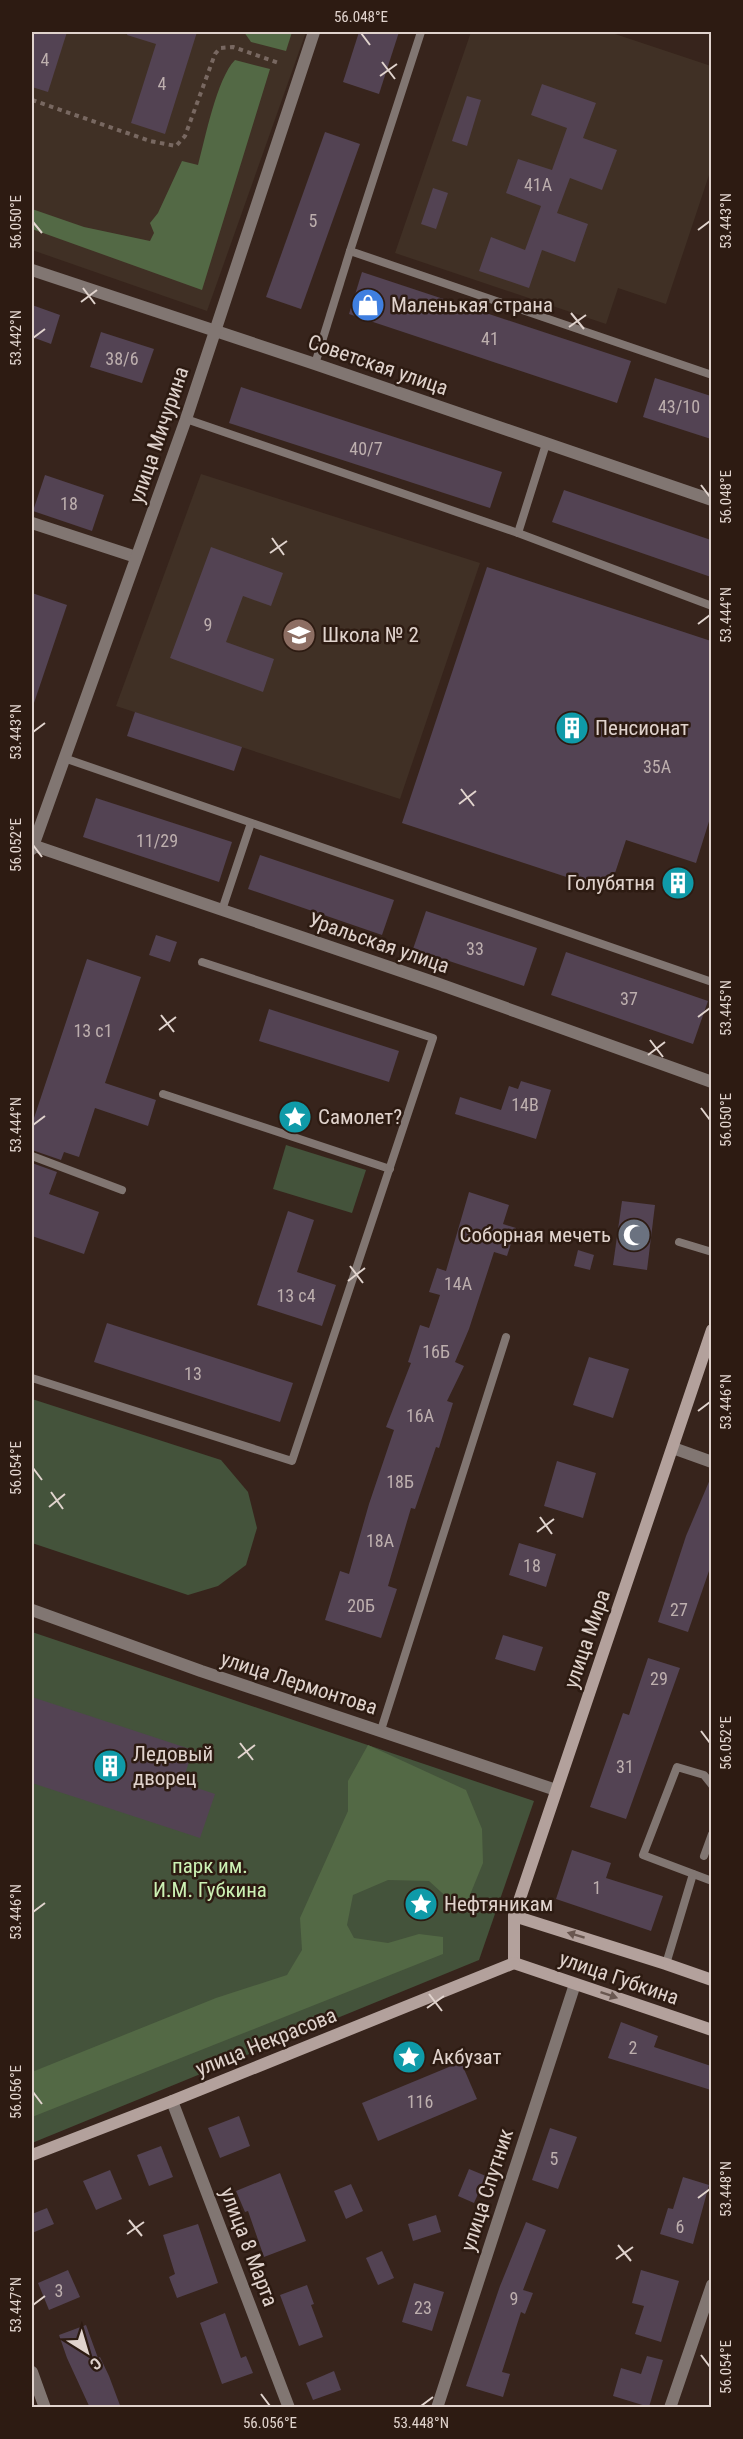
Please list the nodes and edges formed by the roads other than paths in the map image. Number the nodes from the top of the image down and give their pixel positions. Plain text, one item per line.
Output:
1 (315, 32) edge
2 (421, 32) edge
3 (350, 251) junction
4 (32, 270) edge
5 (215, 332) junction
6 (315, 364) junction
7 (711, 375) edge
8 (186, 419) junction
9 (546, 444) junction
10 (711, 500) edge
11 (32, 523) edge
12 (518, 533) junction
13 (136, 557) junction
14 (711, 606) edge
15 (64, 758) junction
16 (251, 823) junction
17 (32, 846) edge
18 (222, 910) junction
19 (202, 962) dead end
20 (711, 982) edge
21 (711, 1082) edge
22 (163, 1094) dead end
23 (32, 1156) edge
24 (390, 1169) junction
25 (122, 1190) dead end
26 (679, 1242) dead end
27 (711, 1252) edge
28 (711, 1330) edge
29 (506, 1337) dead end
30 (32, 1377) edge
31 (673, 1448) junction
32 (711, 1461) edge
33 (32, 1610) edge
34 (381, 1730) junction
35 (711, 1785) edge
36 (556, 1790) junction
37 (711, 1834) edge
38 (704, 1856) dead end
39 (693, 1874) junction
40 (711, 1881) edge
41 (514, 1916) junction
42 (514, 1963) junction
43 (666, 1964) junction
44 (711, 1980) edge
45 (575, 1984) junction
46 (711, 2030) edge
47 (172, 2101) junction
48 (32, 2155) edge
49 (711, 2284) edge
50 (708, 2305) edge
51 (32, 2372) edge
52 (45, 2408) edge
53 (289, 2408) edge
54 (437, 2408) edge
55 (670, 2408) edge

1 - 5 street, улица Мичурина
2 - 3 lane
3 - 6 lane
3 - 7 lane
4 - 5 street, Советская улица
5 - 6 street, Советская улица
5 - 8 street, улица Мичурина
6 - 9 street, Советская улица
8 - 12 lane
8 - 13 street, улица Мичурина
9 - 10 street, Советская улица
9 - 12 lane
11 - 13 street
12 - 14 lane
13 - 15 street, улица Мичурина
15 - 16 lane
15 - 17 street, улица Мичурина
16 - 18 lane
16 - 20 lane
17 - 18 street, Уральская улица
18 - 21 street, Уральская улица
19 - 24 lane
22 - 24 lane
23 - 25 lane
24 - 30 lane
26 - 27 lane
28 - 31 street, улица Мира
29 - 34 lane
31 - 32 street
31 - 36 street, улица Мира
33 - 34 street, улица Лермонтова
34 - 36 street, улица Лермонтова
35 - 39 lane
36 - 41 street, улица Мира
37 - 38 lane
39 - 40 lane
39 - 43 lane
41 - 42 street, улица Мира
43 -> 41 street, улица Губкина
42 - 45 street, улица Губкина
42 - 47 street, улица Некрасова
43 - 44 street, улица Губкина
45 -> 46 street, улица Губкина
45 - 54 street, улица Спутник
47 - 48 street, улица Некрасова
47 - 53 street, улица 8 Марта
49 - 50 street
50 - 55 street
51 - 52 street

